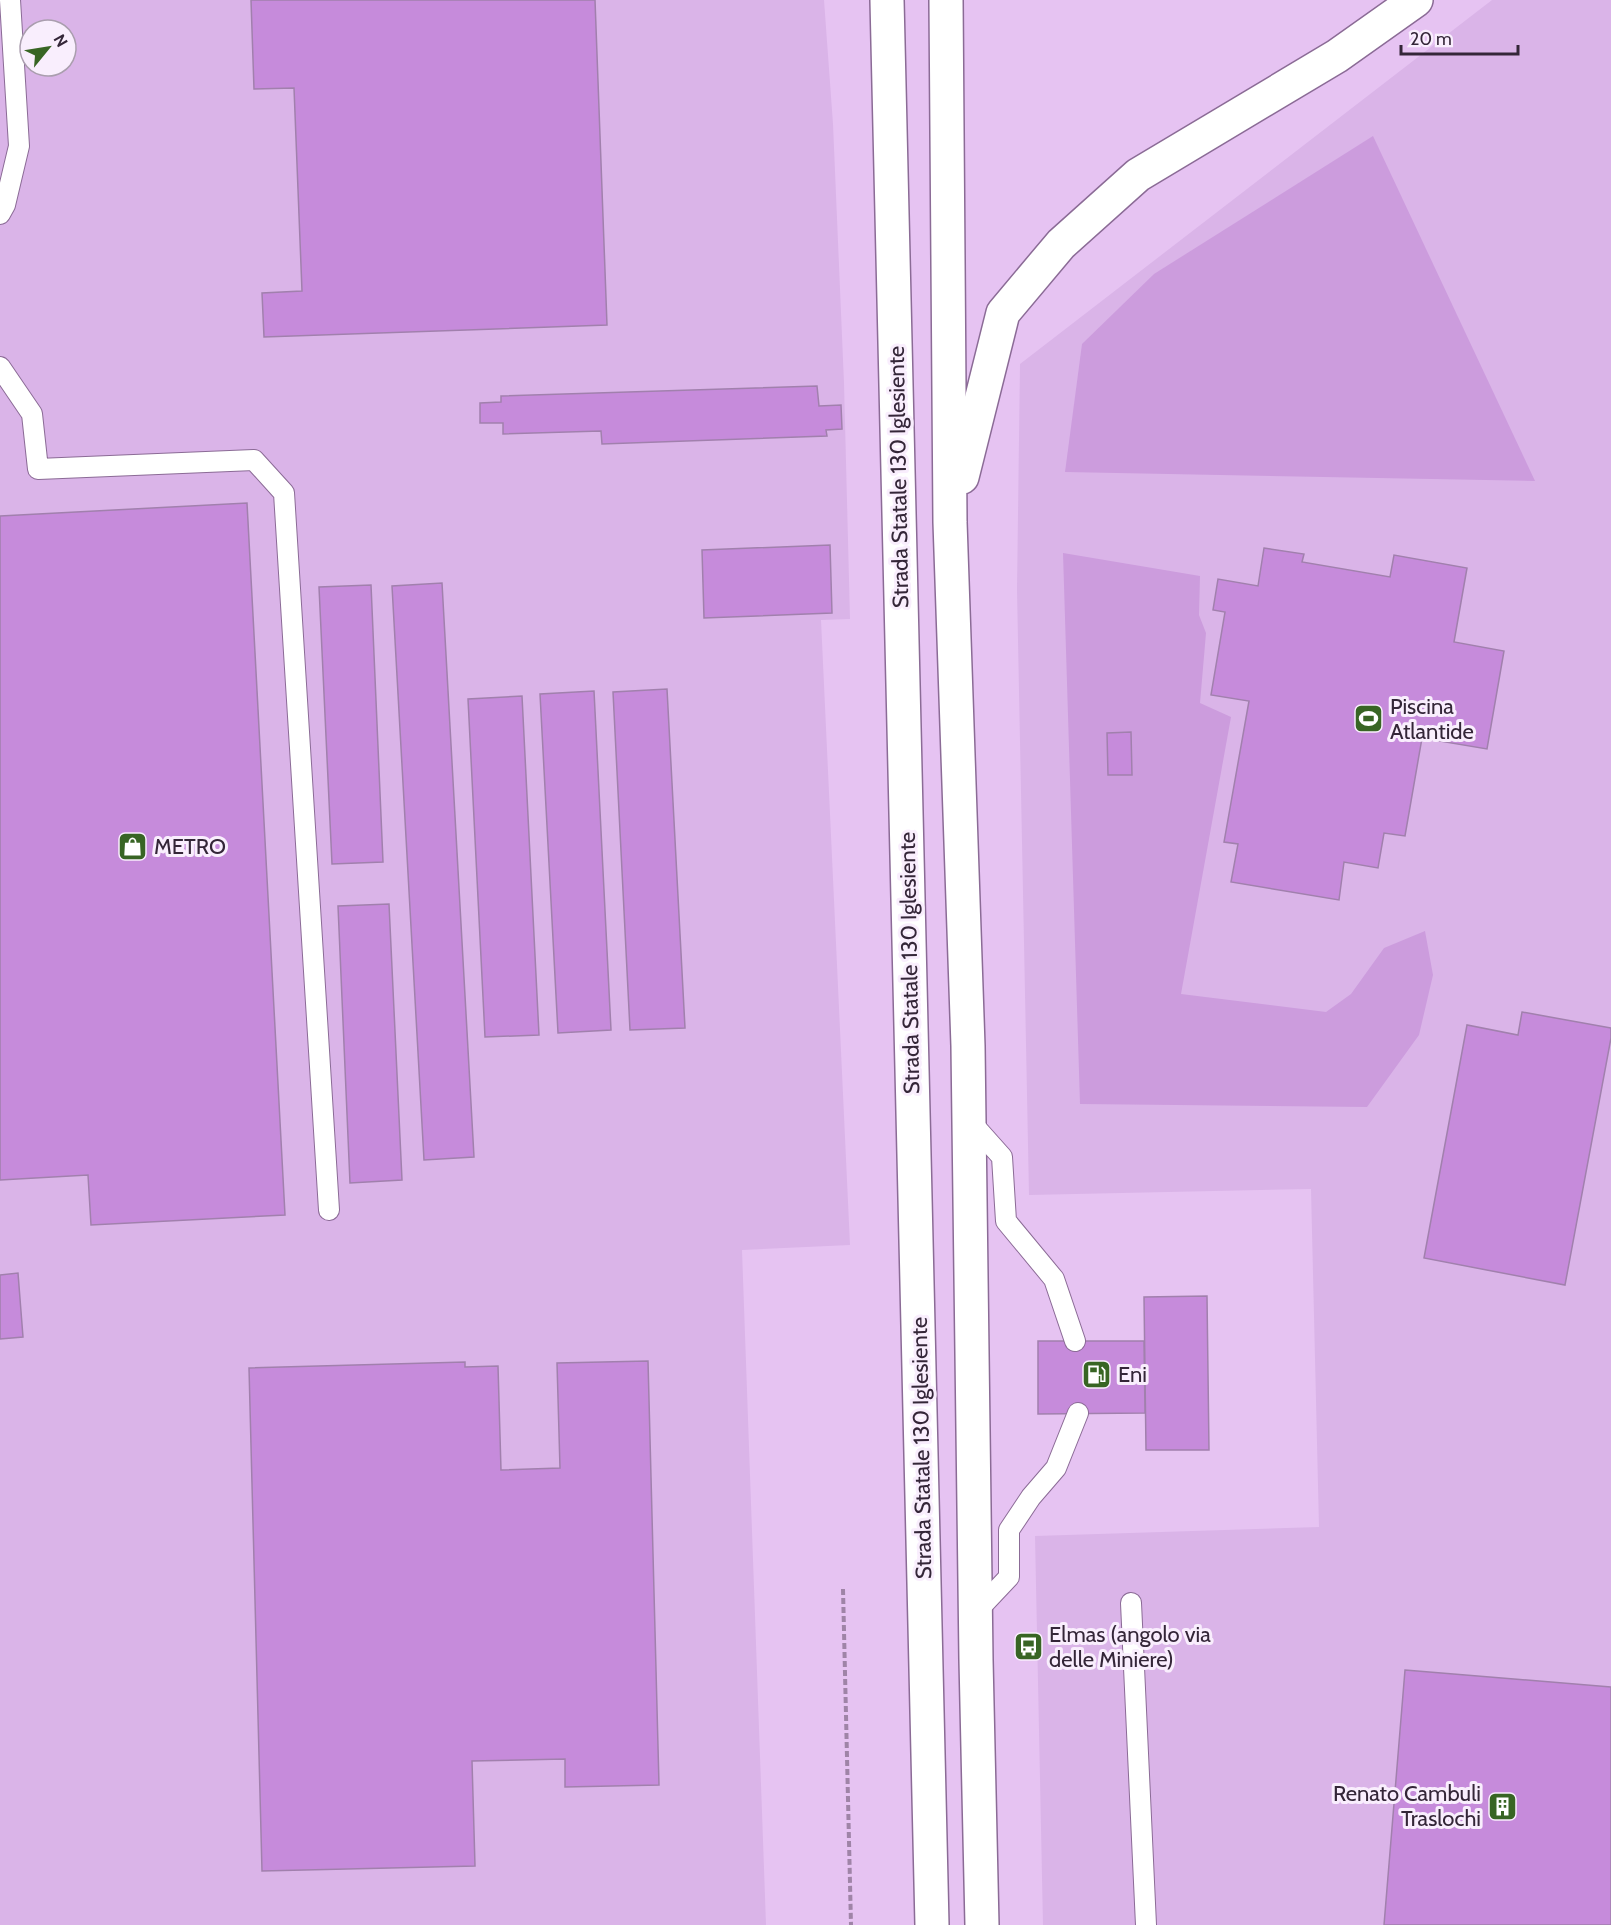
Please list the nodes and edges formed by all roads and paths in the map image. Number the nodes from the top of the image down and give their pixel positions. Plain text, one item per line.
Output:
1 (10, 0) edge
2 (863, 0) edge
3 (887, 0) edge
4 (946, 0) edge
5 (1416, 0) edge
6 (888, 74) junction
7 (0, 214) edge
8 (0, 367) edge
9 (950, 522) junction
10 (969, 1120) junction
11 (328, 1210) dead end
12 (1075, 1341) dead end
13 (1077, 1413) dead end
14 (843, 1589) dead end
15 (1131, 1603) dead end
16 (976, 1612) junction
17 (851, 1925) edge
18 (932, 1925) edge
19 (982, 1925) edge
20 (1146, 1925) edge

1 - 7 lane
2 - 6 highway
3 - 6 highway, Strada Statale 130 Iglesiente
4 - 9 highway
5 - 9 highway
6 - 18 highway, Strada Statale 130 Iglesiente
8 - 11 lane
9 - 10 highway
10 - 12 lane
10 - 16 highway
13 - 16 lane
14 - 17 path
15 - 20 lane
16 - 19 highway

